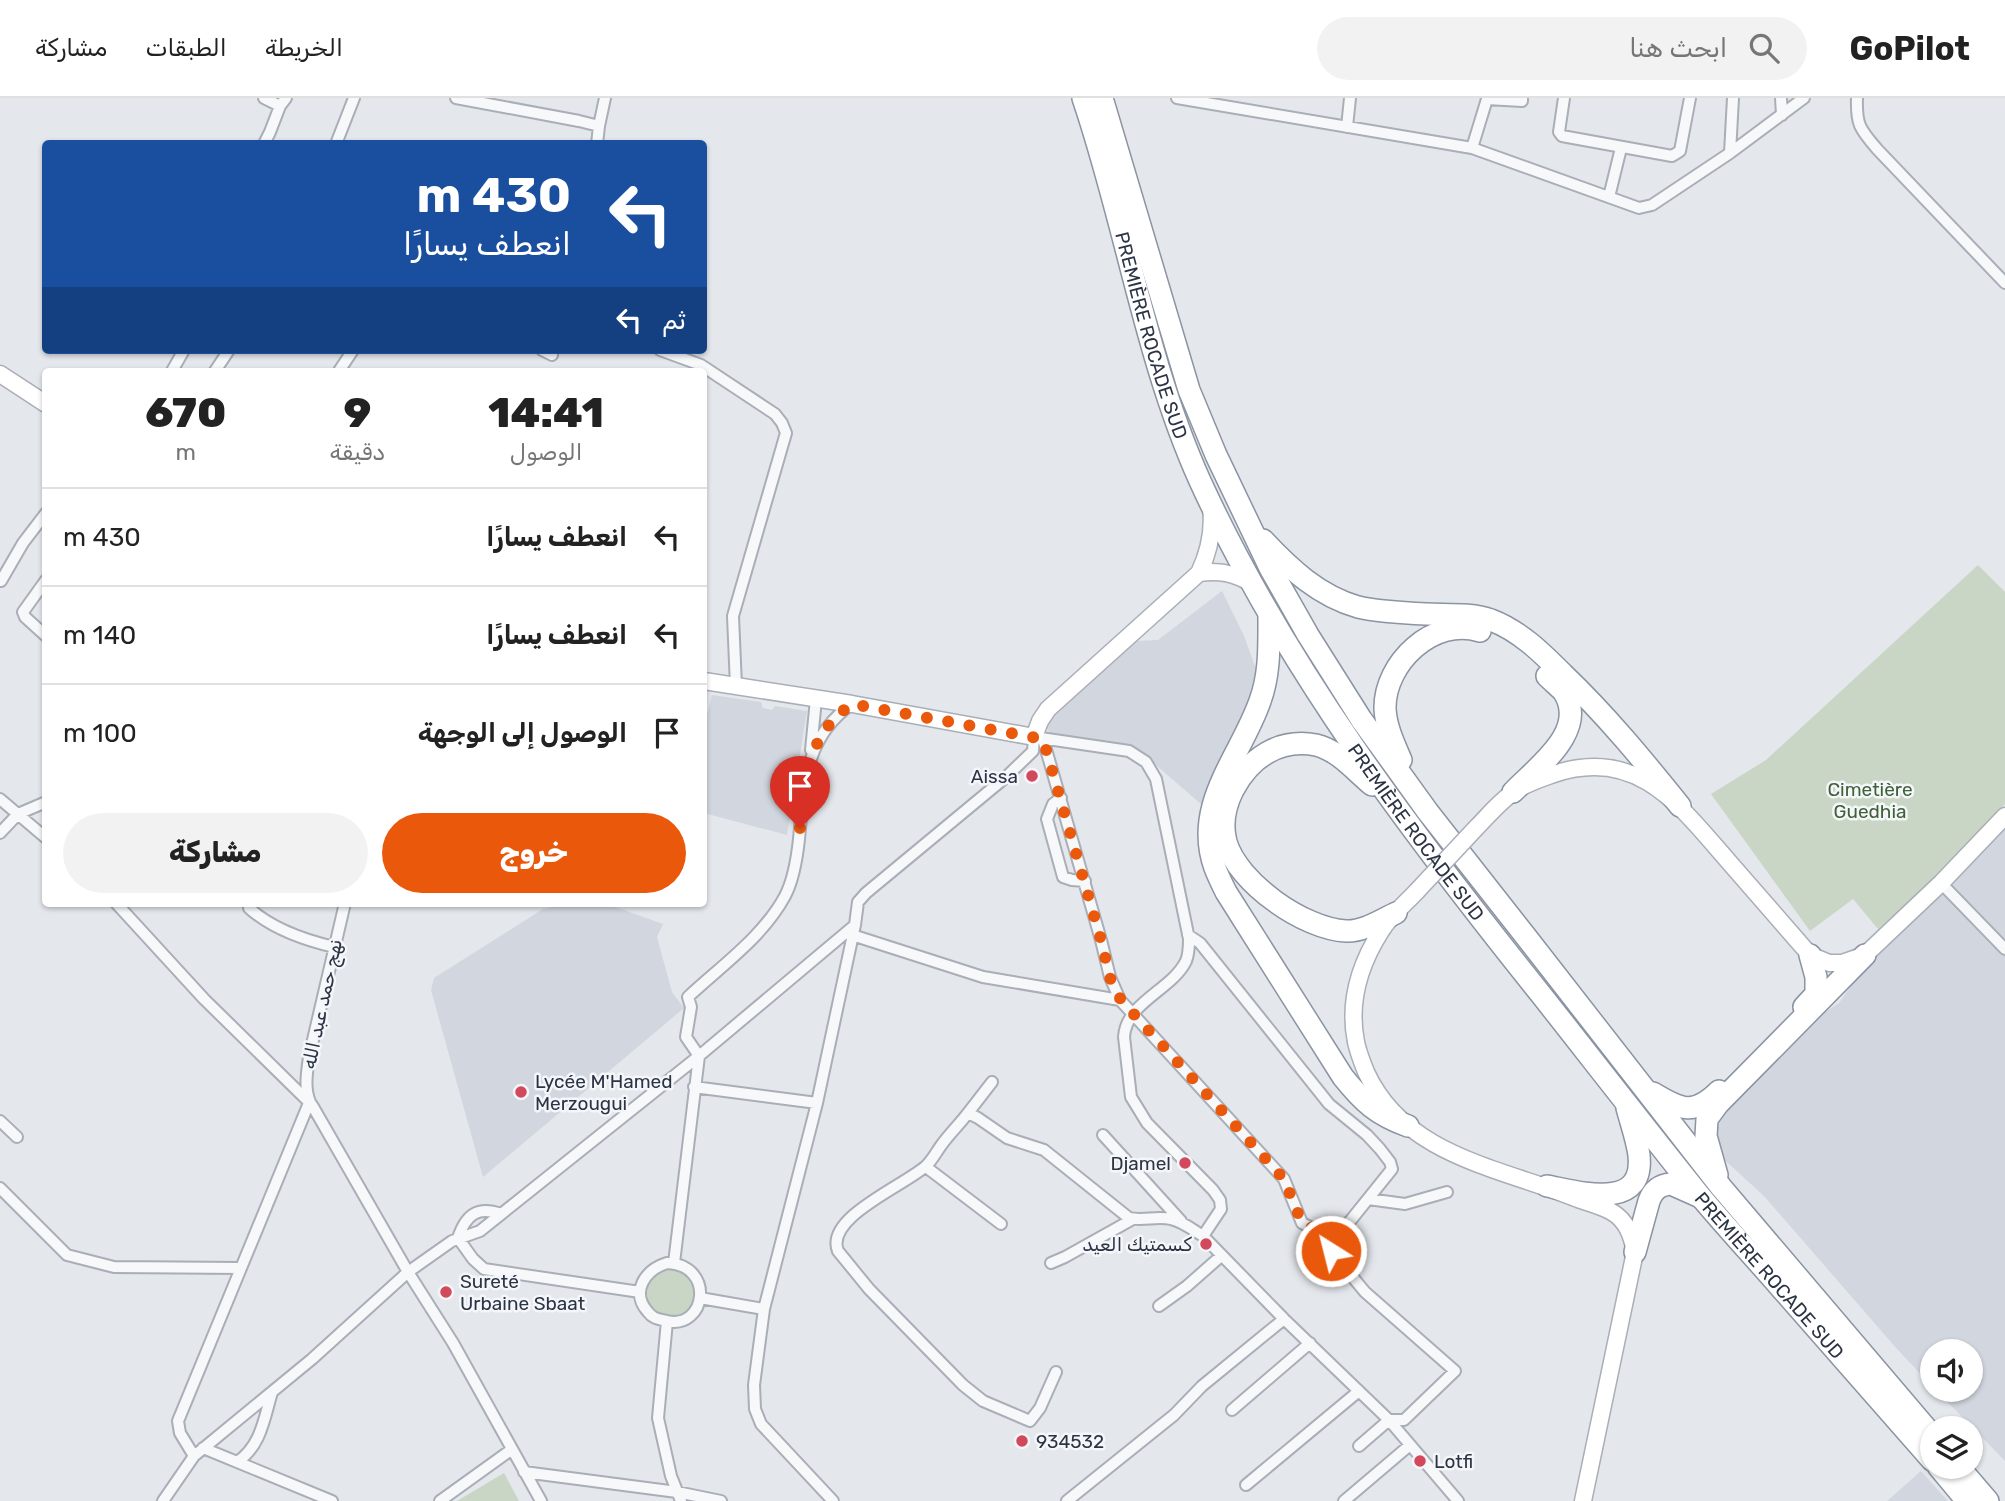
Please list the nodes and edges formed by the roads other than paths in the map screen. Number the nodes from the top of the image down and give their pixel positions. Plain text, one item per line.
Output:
1 (264, 98) edge
2 (354, 98) edge
3 (456, 98) edge
4 (605, 98) edge
5 (1083, 98) edge
6 (1102, 98) edge
7 (1177, 98) edge
8 (1350, 98) edge
9 (1486, 98) edge
10 (1522, 98) edge
11 (1564, 98) edge
12 (1690, 98) edge
13 (1733, 98) edge
14 (1781, 98) edge
15 (1804, 98) edge
16 (1857, 98) edge
17 (283, 102) edge
18 (1782, 115) junction
19 (599, 126) junction
20 (1347, 127) junction
21 (266, 140) edge
22 (338, 140) edge
23 (597, 140) edge
24 (1472, 148) junction
25 (1621, 148) junction
26 (1730, 153) junction
27 (1609, 197) junction
28 (2005, 283) edge
29 (669, 354) edge
30 (699, 368) edge
31 (707, 373) edge
32 (0, 374) edge
33 (42, 401) edge
34 (1210, 503) junction
35 (42, 518) edge
36 (1249, 526) junction
37 (1199, 573) junction
38 (1, 581) edge
39 (1252, 584) junction
40 (42, 586) edge
41 (1269, 614) junction
42 (42, 632) edge
43 (707, 681) edge
44 (736, 686) junction
45 (816, 699) junction
46 (852, 704) junction
47 (1038, 738) junction
48 (811, 756) junction
49 (1513, 792) junction
50 (1061, 798) junction
51 (0, 799) edge
52 (42, 804) edge
53 (1395, 806) junction
54 (1680, 806) junction
55 (1428, 812) junction
56 (18, 814) junction
57 (2005, 816) edge
58 (0, 833) edge
59 (42, 835) edge
60 (1084, 881) junction
61 (1941, 883) junction
62 (120, 907) edge
63 (344, 907) edge
64 (249, 908) dead end
65 (1396, 913) junction
66 (852, 931) junction
67 (1188, 935) junction
68 (334, 947) junction
69 (2005, 949) edge
70 (1810, 954) junction
71 (1865, 956) junction
72 (1121, 1000) junction
73 (1133, 1014) junction
74 (698, 1056) junction
75 (992, 1082) dead end
76 (1643, 1086) junction
77 (694, 1087) junction
78 (1624, 1099) junction
79 (310, 1104) junction
80 (817, 1104) junction
81 (968, 1114) junction
82 (0, 1121) edge
83 (1408, 1126) junction
84 (1104, 1135) dead end
85 (17, 1137) dead end
86 (926, 1167) junction
87 (1547, 1186) junction
88 (1721, 1187) junction
89 (0, 1188) edge
90 (1447, 1192) dead end
91 (1702, 1198) junction
92 (1368, 1199) junction
93 (502, 1214) junction
94 (1133, 1219) junction
95 (1001, 1224) dead end
96 (1185, 1225) junction
97 (1203, 1236) junction
98 (1335, 1236) junction
99 (458, 1238) junction
100 (1635, 1252) junction
101 (1221, 1256) junction
102 (674, 1263) junction
103 (1051, 1264) dead end
104 (241, 1268) junction
105 (408, 1272) junction
106 (640, 1293) junction
107 (700, 1298) junction
108 (1160, 1306) dead end
109 (764, 1309) junction
110 (1284, 1319) junction
111 (667, 1321) junction
112 (1310, 1343) junction
113 (1056, 1372) dead end
114 (1359, 1391) junction
115 (272, 1392) junction
116 (1232, 1410) dead end
117 (1389, 1420) junction
118 (1920, 1421) edge
119 (1410, 1445) junction
120 (1359, 1446) dead end
121 (1920, 1446) edge
122 (511, 1450) junction
123 (198, 1452) junction
124 (237, 1462) junction
125 (524, 1472) junction
126 (1949, 1479) edge
127 (1969, 1479) edge
128 (1246, 1485) dead end
129 (679, 1496) edge
130 (1456, 1500) edge
131 (163, 1501) edge
132 (332, 1501) edge
133 (440, 1501) edge
134 (541, 1501) edge
135 (721, 1501) edge
136 (833, 1501) edge
137 (1067, 1501) edge
138 (1344, 1501) edge
139 (1583, 1501) edge
140 (1967, 1501) edge
141 (1988, 1501) edge

1 - 17 street
2 - 22 street
3 - 19 street
4 - 19 street
5 - 34 highway, PREMIÈRE ROCADE SUD
6 - 36 highway, PREMIÈRE ROCADE SUD
7 - 20 street
8 - 20 street
9 - 10 street
9 - 24 street
11 - 25 street
12 - 25 street
13 - 26 street
14 - 18 street
15 - 18 street
16 - 28 street
17 - 21 street
18 - 26 street
19 - 23 street
20 - 24 street
24 - 27 street
25 - 27 street
26 - 27 street
29 - 30 street
31 - 44 street
32 - 33 main road
34 - 37 main road
34 - 39 highway, PREMIÈRE ROCADE SUD
35 - 38 street
36 - 54 highway
36 - 55 highway, PREMIÈRE ROCADE SUD
37 - 39 main road
37 - 47 main road
39 - 41 highway, PREMIÈRE ROCADE SUD
40 - 42 street
41 - 53 highway, PREMIÈRE ROCADE SUD
41 - 83 highway
43 - 44 main road
44 - 45 main road
45 - 46 main road
45 - 48 street
46 - 47 main road
46 - 48 street
47 - 50 street
47 - 66 street
47 - 67 street
48 - 74 street
49 - 54 main road
49 - 55 highway
49 - 65 main road, bridge
50 - 60 street
50 - 60 street
51 - 56 street
52 - 56 street
53 - 65 highway
53 - 78 highway, PREMIÈRE ROCADE SUD
54 - 70 main road
55 - 76 highway, PREMIÈRE ROCADE SUD
56 - 58 street
56 - 59 street
57 - 61 main road
60 - 72 street
61 - 69 street
61 - 71 main road
62 - 79 street
63 - 68 street, نهج حمد عبد الله
64 - 68 street
65 - 83 main road
66 - 72 street
66 - 74 street
66 - 80 street
67 - 73 street
67 - 92 street
68 - 79 street, نهج حمد عبد الله
70 - 71 main road
70 - 76 highway
71 - 88 highway
72 - 73 street
73 - 97 street
73 - 98 street
74 - 77 street
74 - 93 street
75 - 81 street
76 - 88 highway, PREMIÈRE ROCADE SUD
77 - 80 street
77 - 102 street
78 - 87 highway
78 - 91 highway, PREMIÈRE ROCADE SUD
79 - 104 street
79 - 105 street
80 - 109 street
81 - 86 street
81 - 94 street
82 - 85 street
83 - 87 main road
84 - 96 street
86 - 95 street
86 - 113 street
87 - 100 main road
88 - 118 highway, PREMIÈRE ROCADE SUD
89 - 104 street
90 - 92 street
91 - 100 highway
91 - 121 highway, PREMIÈRE ROCADE SUD
92 - 98 street
93 - 99 street
93 - 99 street
94 - 96 street
94 - 103 street
96 - 97 street
97 - 101 street
98 - 117 street
99 - 105 street
99 - 106 street
100 - 139 main road
101 - 108 street
101 - 110 street
102 - 106 street
102 - 107 street
104 - 123 street
105 - 115 street
105 - 122 street
106 - 111 street
107 - 109 street
107 - 111 street
109 - 136 street
110 - 112 street
110 - 137 street
111 - 129 street
112 - 114 street
112 - 116 street
114 - 117 street
114 - 128 street
115 - 123 street
115 - 124 street
117 - 119 street
117 - 120 street
119 - 130 street
119 - 138 street
122 - 125 street
122 - 133 street
123 - 124 street
123 - 131 street
124 - 132 street
125 - 129 street
125 - 134 street
126 - 140 highway
127 - 141 highway
129 - 135 street

